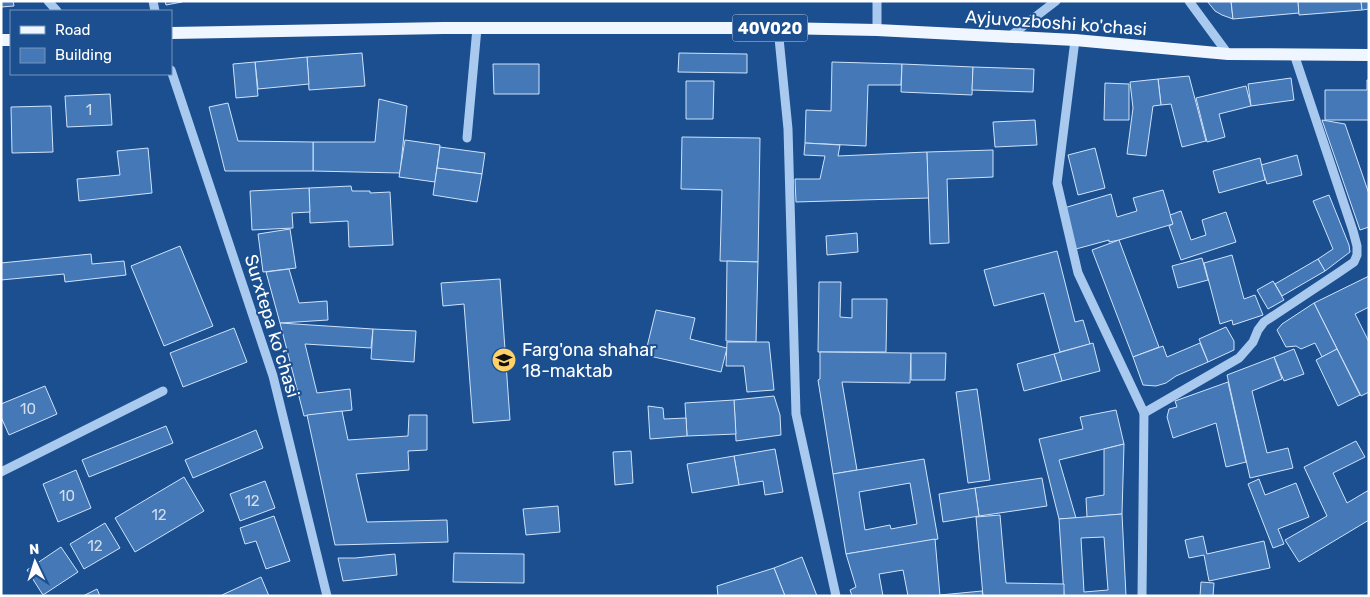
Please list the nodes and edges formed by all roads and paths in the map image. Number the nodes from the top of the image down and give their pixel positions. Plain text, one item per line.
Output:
1 (877, 1) edge
2 (1056, 1) edge
3 (1190, 1) edge
4 (477, 28) junction
5 (778, 28) junction
6 (877, 30) junction
7 (172, 33) edge
8 (1009, 37) junction
9 (1075, 40) junction
10 (1228, 54) junction
11 (1294, 54) junction
12 (1369, 55) edge
13 (172, 73) edge
14 (467, 138) dead end
15 (163, 392) dead end
16 (1144, 413) junction
17 (1, 472) edge
18 (327, 596) edge
19 (836, 596) edge
20 (1142, 596) edge

1 - 6 street
2 - 8 street
3 - 10 street
4 - 5 main road, Ayjuvozboshi ko'chasi / 40V020
4 - 7 main road, Ayjuvozboshi ko'chasi / 40V020
4 - 14 street
5 - 6 main road, Ayjuvozboshi ko'chasi / 40V020
5 - 19 street
6 - 8 main road, Ayjuvozboshi ko'chasi / 40V020
8 - 9 main road, Ayjuvozboshi ko'chasi / 40V020
9 - 10 main road, Ayjuvozboshi ko'chasi / 40V020
9 - 16 street
10 - 11 main road, Ayjuvozboshi ko'chasi / 40V020
11 - 12 main road, Ayjuvozboshi ko'chasi / 40V020
11 - 16 street
13 - 18 street, Surxtepa koʻchasi
15 - 17 street
16 - 20 street

